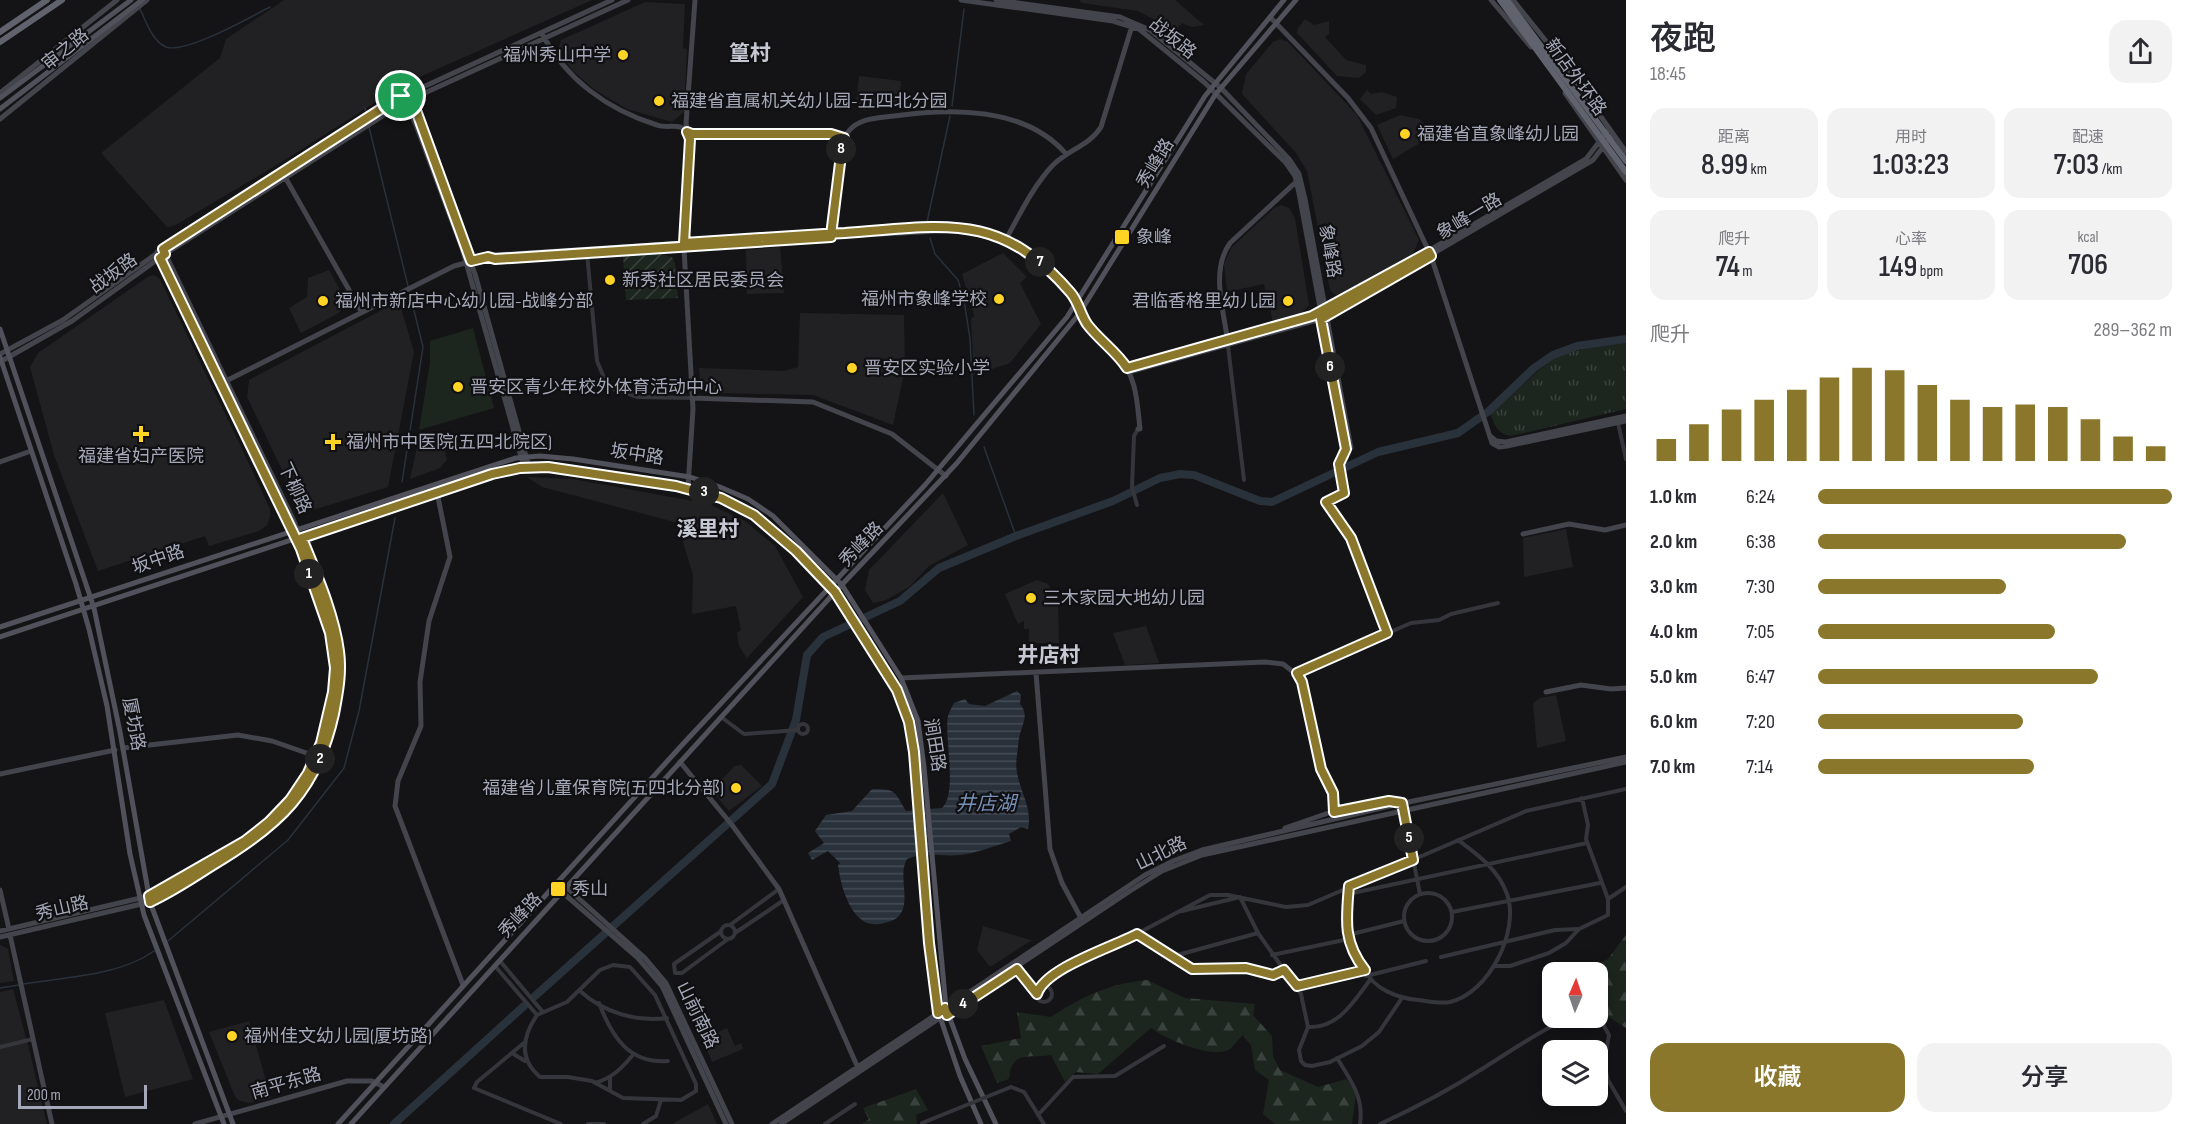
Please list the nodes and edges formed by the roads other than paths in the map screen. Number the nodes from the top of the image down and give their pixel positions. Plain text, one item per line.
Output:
1 (47, 0) edge
2 (62, 0) edge
3 (117, 0) edge
4 (131, 0) edge
5 (612, 0) edge
6 (628, 0) edge
7 (695, 0) edge
8 (961, 0) edge
9 (996, 0) edge
10 (1284, 0) edge
11 (1296, 0) edge
12 (1491, 0) edge
13 (1500, 0) edge
14 (1507, 0) edge
15 (1513, 0) edge
16 (145, 1) edge
17 (1270, 17) junction
18 (1276, 22) junction
19 (1132, 26) junction
20 (0, 32) edge
21 (542, 35) junction
22 (0, 42) edge
23 (1213, 85) junction
24 (1219, 90) junction
25 (0, 93) edge
26 (406, 97) junction
27 (0, 98) edge
28 (0, 109) edge
29 (0, 119) edge
30 (362, 124) junction
31 (1611, 131) junction
32 (687, 132) junction
33 (844, 138) junction
34 (1601, 145) junction
35 (1626, 152) edge
36 (1066, 154) junction
37 (1626, 161) edge
38 (1626, 172) edge
39 (285, 177) junction
40 (1298, 179) junction
41 (1626, 180) edge
42 (831, 236) junction
43 (1005, 241) junction
44 (684, 245) junction
45 (161, 253) junction
46 (587, 253) junction
47 (1430, 254) junction
48 (488, 257) junction
49 (469, 262) junction
50 (1077, 304) junction
51 (361, 311) junction
52 (1081, 312) junction
53 (1323, 315) junction
54 (0, 329) edge
55 (1228, 343) junction
56 (8, 354) junction
57 (0, 358) edge
58 (1127, 370) junction
59 (223, 382) junction
60 (692, 398) junction
61 (1626, 416) edge
62 (1626, 421) edge
63 (1618, 423) junction
64 (1138, 429) joint
65 (1489, 435) junction
66 (1346, 449) joint
67 (31, 451) junction
68 (525, 457) junction
69 (1626, 459) edge
70 (0, 462) edge
71 (527, 467) junction
72 (938, 470) junction
73 (946, 476) junction
74 (690, 477) junction
75 (1244, 480) dead end
76 (688, 488) junction
77 (437, 492) junction
78 (1137, 505) dead end
79 (1626, 525) edge
80 (294, 529) junction
81 (1522, 534) dead end
82 (299, 539) junction
83 (837, 579) junction
84 (842, 585) junction
85 (831, 586) junction
86 (835, 592) junction
87 (91, 598) junction
88 (81, 601) junction
89 (1498, 603) dead end
90 (93, 608) junction
91 (84, 611) junction
92 (0, 627) edge
93 (1387, 633) junction
94 (0, 638) edge
95 (1036, 673) junction
96 (1297, 673) junction
97 (901, 678) junction
98 (1626, 688) edge
99 (1546, 692) dead end
100 (721, 717) junction
101 (798, 730) dead end
102 (123, 748) junction
103 (115, 750) junction
104 (318, 757) junction
105 (1626, 757) edge
106 (680, 762) junction
107 (1626, 762) edge
108 (0, 774) edge
109 (1626, 789) edge
110 (1582, 798) junction
111 (1402, 803) junction
112 (1404, 811) junction
113 (1334, 812) junction
114 (1255, 838) junction
115 (1458, 840) junction
116 (1587, 843) junction
117 (1413, 860) junction
118 (1490, 864) junction
119 (1417, 881) junction
120 (1600, 883) junction
121 (1349, 886) junction
122 (1626, 887) edge
123 (778, 889) junction
124 (0, 890) edge
125 (564, 890) junction
126 (1348, 894) junction
127 (1420, 894) junction
128 (1240, 897) junction
129 (149, 899) junction
130 (1608, 899) junction
131 (784, 900) junction
132 (1508, 901) junction
133 (140, 902) junction
134 (130, 905) joint
135 (1177, 912) junction
136 (1452, 912) junction
137 (1081, 918) junction
138 (1404, 921) junction
139 (730, 925) junction
140 (1579, 929) junction
141 (0, 931) edge
142 (9, 932) junction
143 (720, 932) junction
144 (735, 933) junction
145 (1258, 933) junction
146 (615, 934) junction
147 (1137, 934) junction
148 (0, 937) edge
149 (1348, 937) junction
150 (728, 939) junction
151 (1504, 943) junction
152 (1272, 955) junction
153 (1173, 957) junction
154 (1441, 957) dead end
155 (1426, 961) dead end
156 (496, 963) junction
157 (1495, 966) junction
158 (1017, 969) junction
159 (1284, 970) junction
160 (1365, 970) junction
161 (1366, 976) junction
162 (1370, 980) junction
163 (463, 985) junction
164 (1042, 986) junction
165 (1297, 986) junction
166 (580, 991) junction
167 (1037, 994) junction
168 (1402, 998) junction
169 (599, 1003) junction
170 (542, 1011) junction
171 (946, 1012) junction
172 (938, 1013) junction
173 (537, 1015) junction
174 (667, 1018) junction
175 (940, 1020) junction
176 (1308, 1027) junction
177 (1547, 1028) edge
178 (1605, 1028) edge
179 (33, 1039) junction
180 (525, 1041) junction
181 (1164, 1046) dead end
182 (0, 1047) edge
183 (512, 1053) junction
184 (632, 1056) junction
185 (1337, 1058) junction
186 (668, 1060) dead end
187 (526, 1062) junction
188 (859, 1070) junction
189 (610, 1077) junction
190 (595, 1083) junction
191 (376, 1084) junction
192 (383, 1088) junction
193 (610, 1090) junction
194 (661, 1100) junction
195 (855, 1104) dead end
196 (1626, 1111) edge
197 (1038, 1115) junction
198 (231, 1119) edge
199 (222, 1120) edge
200 (922, 1123) edge
201 (52, 1124) edge
202 (195, 1124) edge
203 (208, 1124) edge
204 (338, 1124) edge
205 (351, 1124) edge
206 (561, 1124) edge
207 (588, 1124) edge
208 (604, 1124) edge
209 (643, 1124) edge
210 (726, 1124) edge
211 (732, 1124) edge
212 (772, 1124) edge
213 (781, 1124) edge
214 (825, 1124) edge
215 (981, 1124) edge
216 (996, 1124) edge
217 (1044, 1124) edge
218 (1360, 1124) edge
219 (1380, 1124) edge

1 - 20 highway
2 - 22 highway
3 - 25 main road, 审之路
4 - 27 main road
5 - 21 main road
6 - 21 main road
7 - 32 main road
8 - 19 main road, 战坂路
9 - 23 main road, 战坂路
10 - 17 main road, 秀峰路
11 - 18 main road, 秀峰路
12 - 34 main road
13 - 38 highway, 新店外环路, bridge
14 - 37 highway, 新店外环路, bridge
15 - 31 main road
16 - 28 main road
16 - 29 main road, 审之路
17 - 18 main road
17 - 23 main road, 秀峰路
18 - 24 main road, 秀峰路
18 - 47 main road
19 - 23 main road, 战坂路
19 - 36 main road
21 - 26 main road
21 - 32 main road
23 - 24 main road, 战坂路
23 - 50 main road, 秀峰路
24 - 40 main road, 象峰路
24 - 52 main road, 秀峰路
26 - 30 main road
26 - 49 main road
30 - 39 main road, 战坂路
30 - 45 main road, 战坂路
31 - 34 main road, 象峰一路
31 - 35 main road
32 - 33 main road
32 - 44 main road
33 - 36 main road
33 - 42 main road
34 - 41 main road
34 - 47 main road, 象峰一路
36 - 43 main road
39 - 45 main road, 战坂路
39 - 51 main road
40 - 53 main road, 象峰路
40 - 55 main road
42 - 43 main road
42 - 44 main road
43 - 50 main road
44 - 46 main road
44 - 48 main road
44 - 60 main road
45 - 56 main road, 战坂路
45 - 59 main road, 下柳路
46 - 48 main road
46 - 60 street
47 - 53 main road, 象峰一路
47 - 65 main road
48 - 49 main road
49 - 51 main road
49 - 68 main road
50 - 52 main road
50 - 72 main road, 秀峰路
51 - 59 main road
52 - 58 main road
52 - 73 main road, 秀峰路
53 - 55 main road, 象峰一路
53 - 66 main road, 象峰路
54 - 56 main road, 厦坊路
55 - 58 main road, 象峰一路
55 - 75 street
56 - 57 main road, 战坂路
56 - 87 main road, 厦坊路
57 - 67 main road, 厦坊路
58 - 64 main road
59 - 80 main road, 下柳路
60 - 72 main road
60 - 74 main road
61 - 65 main road
62 - 63 main road
63 - 65 main road
63 - 69 street
64 - 78 street
66 - 93 street
67 - 70 main road
67 - 88 main road, 厦坊路
68 - 71 main road
68 - 74 main road, 坂中路
68 - 80 main road, 坂中路
71 - 76 main road, 坂中路
71 - 77 main road, 坂中路
72 - 73 main road
72 - 83 main road, 秀峰路
73 - 84 main road, 秀峰路
74 - 76 main road
74 - 83 main road, 坂中路
76 - 85 main road, 坂中路
77 - 82 main road, 坂中路
77 - 163 main road
79 - 81 main road
80 - 82 main road, 下柳路
80 - 87 main road, 坂中路
82 - 90 main road, 坂中路
82 - 104 main road, 下柳路
83 - 84 main road, 坂中路
83 - 85 main road, 秀峰路
84 - 86 main road, 秀峰路
84 - 97 main road, 涧田路
85 - 86 main road
85 - 163 main road, 秀峰路
86 - 100 main road, 秀峰路
86 - 172 main road, 涧田路
87 - 88 main road, 坂中路
87 - 90 main road, 厦坊路
88 - 91 main road, 厦坊路
88 - 92 main road, 坂中路
89 - 93 street
90 - 91 main road, 坂中路
90 - 102 main road, 厦坊路
91 - 94 main road, 坂中路
91 - 103 main road, 厦坊路
93 - 96 street
95 - 96 main road
95 - 97 main road
95 - 137 main road
96 - 113 main road
97 - 171 main road, 涧田路
98 - 99 main road
100 - 101 street
100 - 106 main road, 秀峰路
102 - 104 main road
102 - 129 main road, 厦坊路
103 - 108 main road
103 - 133 main road, 厦坊路
104 - 129 main road, 下柳路
105 - 111 main road, 山北路
106 - 123 main road
106 - 125 main road, 秀峰路
107 - 112 main road, 山北路
109 - 110 street
110 - 115 street
110 - 116 street
111 - 112 street
111 - 113 main road
111 - 114 main road, 山北路
112 - 117 street
112 - 158 main road, 山北路
113 - 114 main road
114 - 137 main road, 山北路
115 - 117 street
115 - 118 street
116 - 118 street
116 - 120 street
117 - 119 street
117 - 121 street
118 - 119 street
118 - 132 street
119 - 126 street
119 - 127 street
120 - 130 street
120 - 132 street
121 - 126 street
121 - 128 street
122 - 130 street
123 - 131 main road
123 - 139 street
124 - 142 main road
125 - 146 main road
125 - 156 main road, 秀峰路
126 - 149 street
127 - 136 street
127 - 138 street
128 - 135 street
128 - 135 street
128 - 145 street
129 - 133 main road, 下柳路
129 - 198 main road, 厦坊路
130 - 140 street
131 - 144 street
131 - 188 main road
132 - 136 street
132 - 151 street
133 - 134 main road, 下柳路
133 - 199 main road, 厦坊路
134 - 142 main road, 秀山路
135 - 147 street
136 - 138 street
137 - 171 main road, 山北路
138 - 149 street
139 - 143 street
139 - 144 street
140 - 151 street
140 - 157 street
141 - 142 main road, 秀山路
142 - 148 main road, 秀山路
142 - 179 main road
143 - 150 street
143 - 150 street
144 - 150 street
145 - 152 street
145 - 153 street
146 - 210 main road, 山前南路
146 - 211 main road, 山前南路
147 - 153 street
147 - 164 street
149 - 152 street
149 - 160 street
151 - 154 street
151 - 157 street
152 - 159 street
153 - 159 street
155 - 161 street
156 - 170 street
156 - 173 street
156 - 192 main road, 秀峰路
157 - 168 street
158 - 167 street
158 - 171 main road, 山北路
159 - 165 street
160 - 161 street
160 - 165 street
161 - 162 street
162 - 168 street
162 - 176 street
163 - 191 main road, 秀峰路
164 - 167 street
164 - 167 street
165 - 176 street
166 - 169 street
166 - 170 street
166 - 174 street
168 - 185 street
169 - 174 street
169 - 184 street
170 - 173 street
171 - 172 main road, 山北路
171 - 175 main road, 山北路
171 - 216 main road, 涧田路
172 - 175 main road, 涧田路
172 - 188 main road, 山北路
173 - 180 street
174 - 194 street
175 - 188 main road, 山北路
175 - 215 main road, 涧田路
176 - 185 street
177 - 219 street
178 - 196 street
179 - 182 street
179 - 201 main road
180 - 183 street
180 - 187 street
181 - 197 street
183 - 187 street
183 - 206 street
184 - 186 street
184 - 189 street
185 - 218 street
187 - 190 street
188 - 212 main road, 山北路
188 - 213 main road, 山北路
189 - 190 street
189 - 193 street
190 - 193 street
191 - 192 main road
191 - 198 main road, 南平东路
191 - 204 main road, 秀峰路
192 - 205 main road, 秀峰路
193 - 194 street
194 - 209 street
195 - 214 street
197 - 200 street, bridge
197 - 217 street
198 - 199 main road, 南平东路
199 - 202 main road, 南平东路
199 - 203 main road, 南平东路
207 - 208 street

